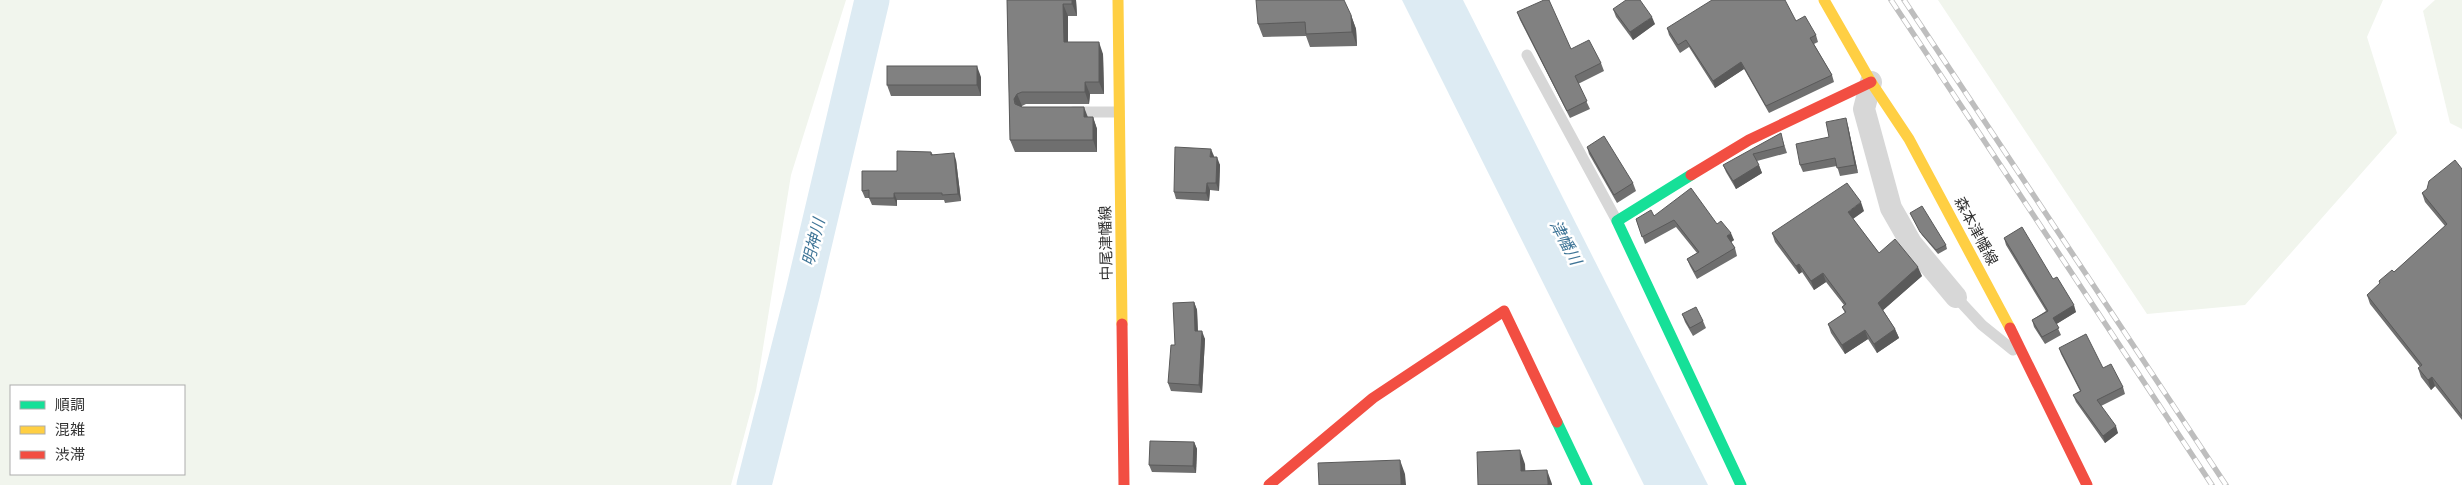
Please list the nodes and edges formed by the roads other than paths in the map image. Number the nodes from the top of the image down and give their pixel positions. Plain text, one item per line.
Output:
1 (1118, 0) edge
2 (1833, 3) edge
3 (1527, 55) dead end
4 (1871, 82) junction
5 (1063, 112) edge
6 (1118, 112) junction
7 (1617, 221) junction
8 (1956, 297) joint
9 (2029, 363) junction
10 (1124, 485) edge
11 (1269, 485) edge
12 (1588, 485) edge
13 (1741, 485) edge
14 (2087, 485) edge

1 - 6 street, 中尾津幡線
2 - 4 street, 森本津幡線
3 - 7 lane
4 - 7 street
4 - 8 street
4 - 9 street, 森本津幡線
5 - 6 lane
6 - 10 street, 中尾津幡線
7 - 13 street
8 - 9 lane
9 - 14 street, 森本津幡線
11 - 12 street

